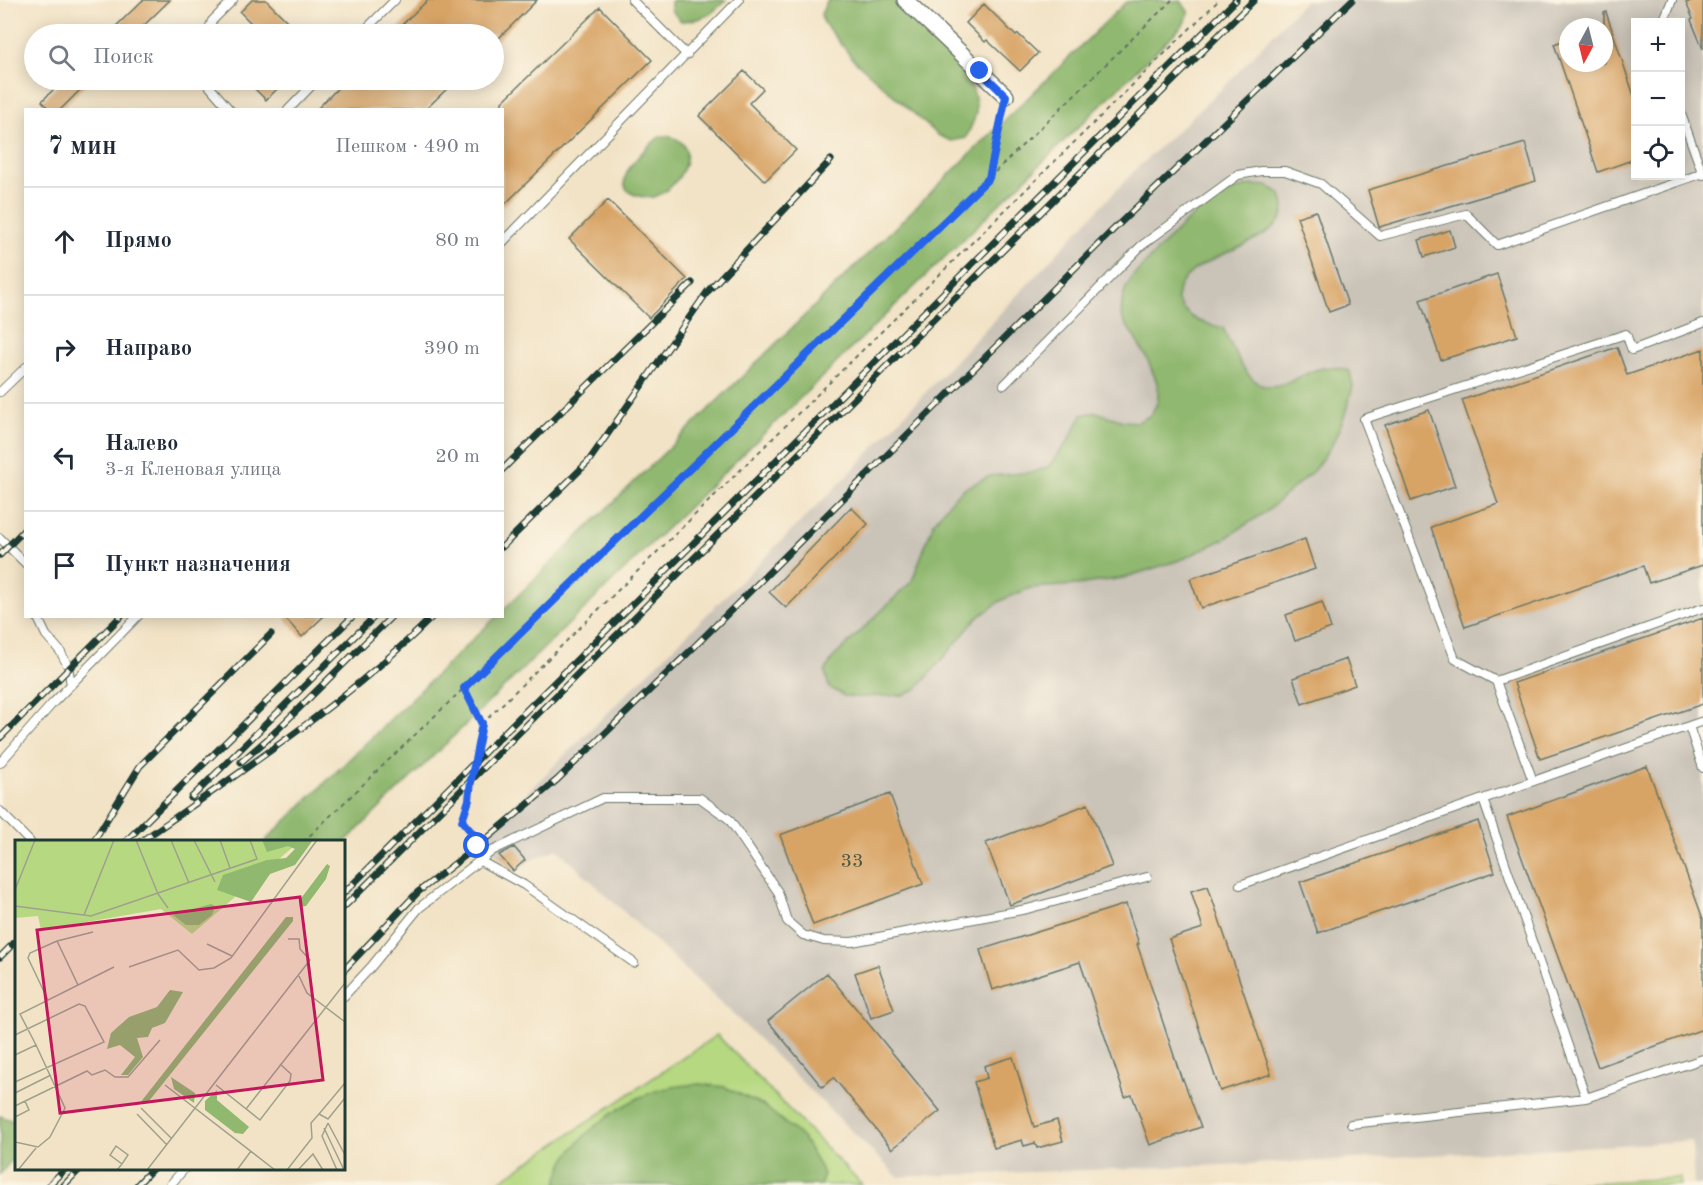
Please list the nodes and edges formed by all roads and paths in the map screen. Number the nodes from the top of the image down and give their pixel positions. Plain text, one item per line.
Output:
1 (233, 0) edge
2 (395, 0) edge
3 (632, 0) edge
4 (740, 0) edge
5 (905, 0) edge
6 (1172, 0) edge
7 (1219, 0) edge
8 (1672, 0) edge
9 (1665, 18) edge
10 (211, 24) edge
11 (371, 24) edge
12 (687, 55) junction
13 (213, 90) edge
14 (307, 90) edge
15 (1006, 96) joint
16 (228, 108) edge
17 (290, 108) edge
18 (1685, 125) edge
19 (1703, 174) edge
20 (989, 178) junction
21 (504, 241) edge
22 (1703, 323) edge
23 (24, 369) edge
24 (1004, 385) dead end
25 (0, 392) edge
26 (0, 538) edge
27 (24, 562) edge
28 (1703, 608) edge
29 (38, 618) edge
30 (136, 618) edge
31 (1496, 681) junction
32 (71, 685) junction
33 (464, 688) junction
34 (1703, 721) edge
35 (482, 724) junction
36 (1689, 726) junction
37 (0, 763) edge
38 (1703, 768) edge
39 (1533, 781) junction
40 (1483, 799) junction
41 (0, 811) edge
42 (28, 840) edge
43 (305, 840) edge
44 (480, 861) junction
45 (1148, 877) dead end
46 (1240, 885) dead end
47 (634, 963) dead end
48 (345, 995) edge
49 (1703, 1059) edge
50 (1586, 1098) junction
51 (1352, 1124) dead end
52 (183, 1170) edge
53 (170, 1185) edge

1 - 10 lane
2 - 11 lane
3 - 12 lane
4 - 12 lane
5 - 15 street
6 - 20 path
7 - 35 path
8 - 9 lane
12 - 21 lane
13 - 16 lane
14 - 17 lane
15 - 20 path
18 - 19 lane
19 - 24 lane
20 - 33 path
22 - 31 lane
23 - 25 lane
26 - 27 lane
28 - 31 lane
29 - 32 lane
30 - 32 lane
31 - 39 lane
32 - 37 lane
33 - 35 path
33 - 43 path
34 - 36 lane
35 - 44 path
36 - 38 lane
36 - 39 lane
39 - 40 lane
40 - 46 lane
40 - 50 lane
41 - 42 lane
44 - 45 lane
44 - 47 lane
44 - 48 lane
49 - 50 lane
50 - 51 lane
52 - 53 lane

